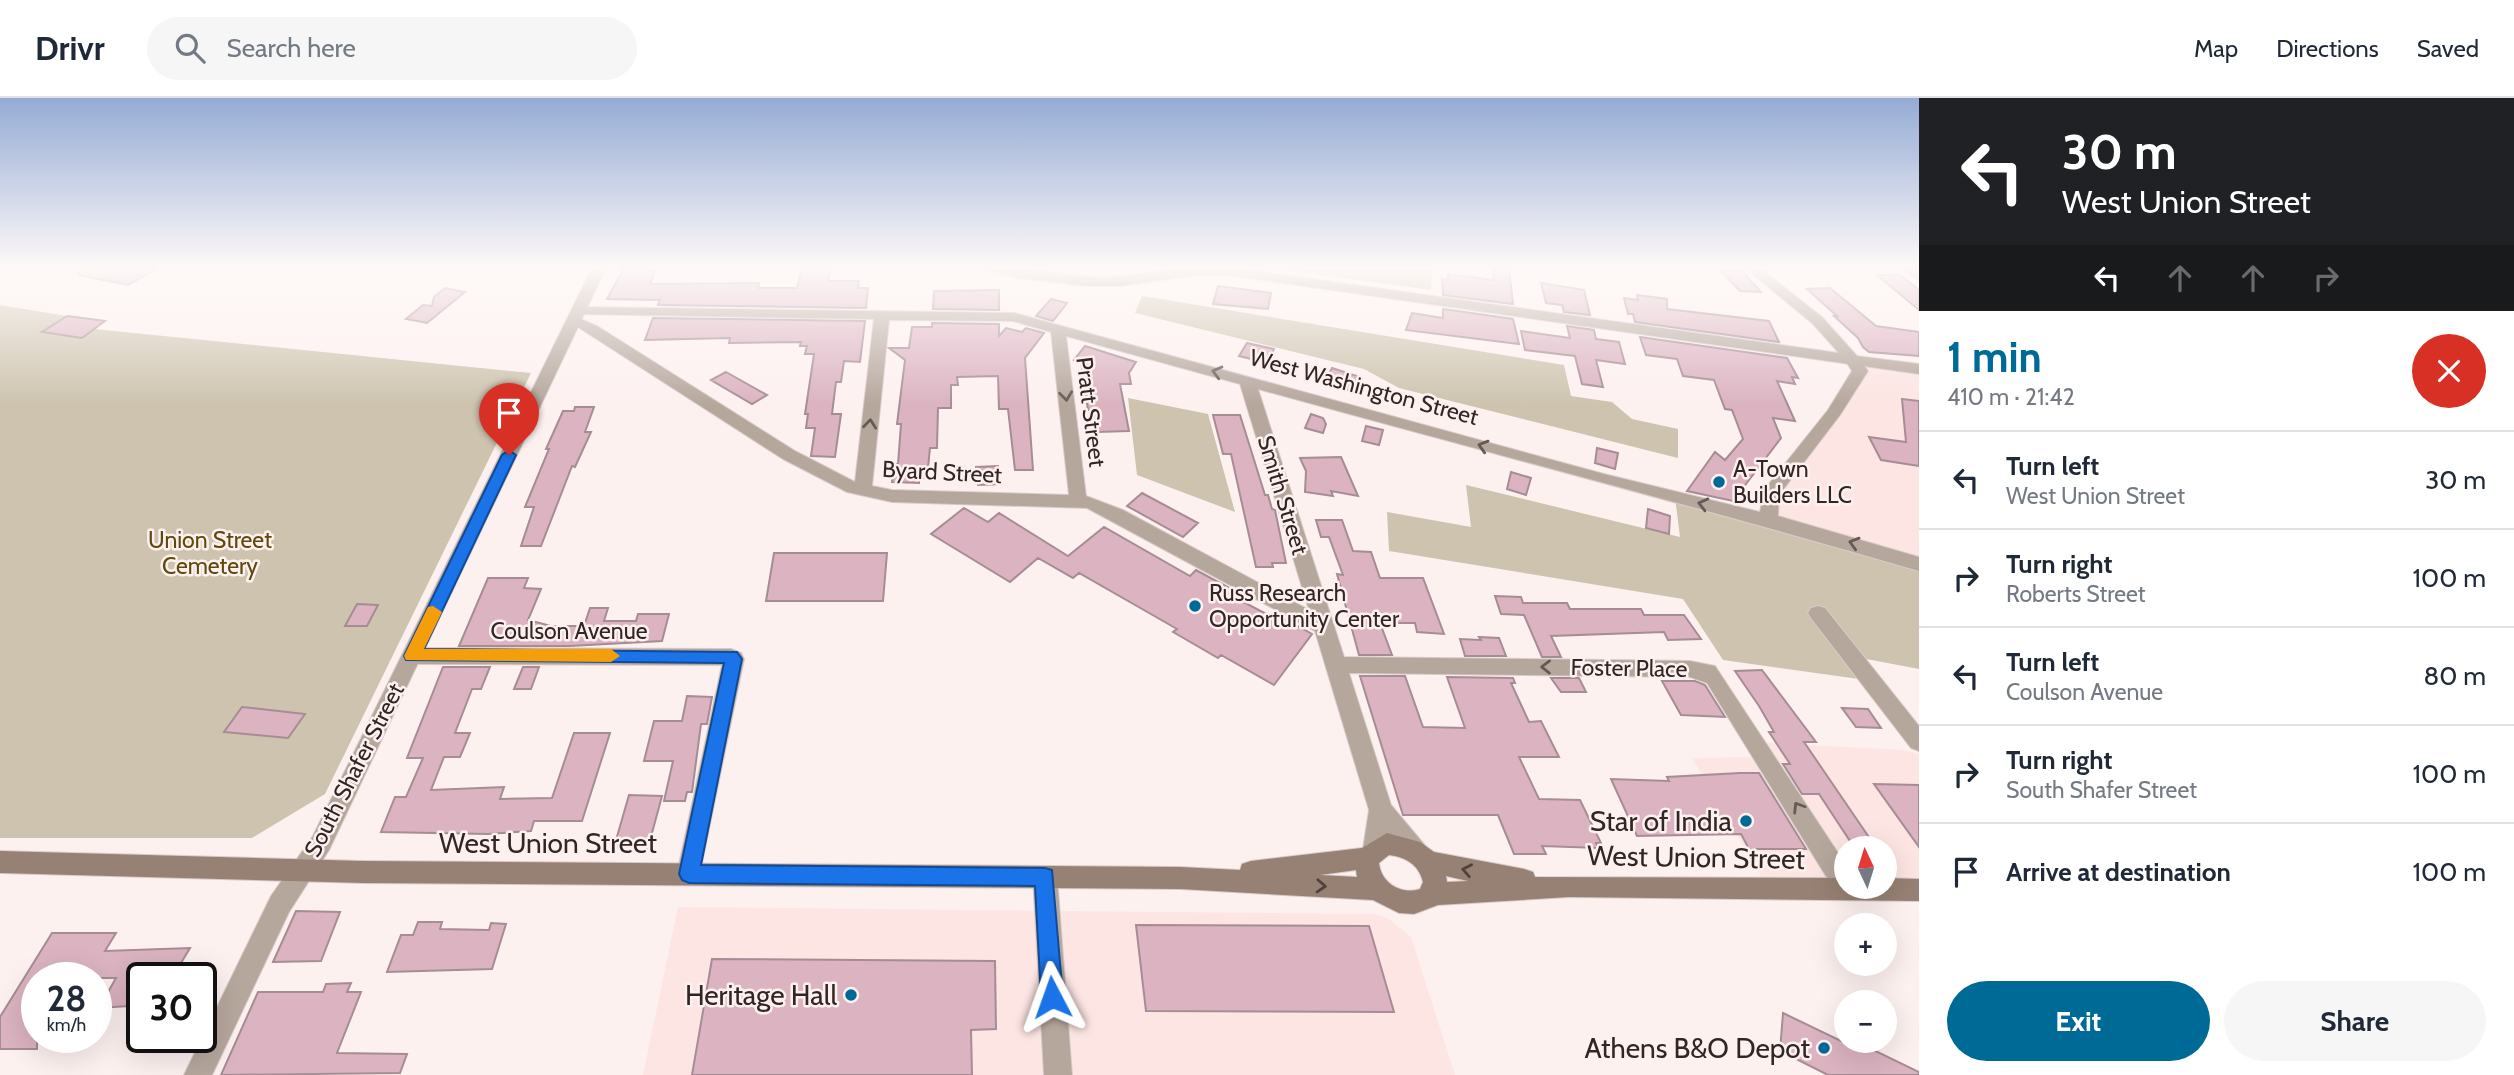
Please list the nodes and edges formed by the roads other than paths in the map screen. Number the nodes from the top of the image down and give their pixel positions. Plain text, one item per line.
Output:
1 (882, 314) junction
2 (1531, 314) edge
3 (1808, 314) edge
4 (576, 316) junction
5 (1058, 328) junction
6 (1853, 360) junction
7 (1919, 369) edge
8 (1247, 380) junction
9 (863, 492) junction
10 (1078, 501) junction
11 (1769, 520) junction
12 (1919, 564) edge
13 (1818, 613) dead end
14 (1324, 627) junction
15 (412, 656) junction
16 (1335, 665) junction
17 (1919, 742) edge
18 (1381, 810) junction
19 (1371, 854) junction
20 (1424, 859) junction
21 (0, 862) edge
22 (1834, 866) edge
23 (303, 869) junction
24 (689, 874) junction
25 (1045, 877) junction
26 (1180, 878) junction
27 (1556, 886) junction
28 (1834, 887) edge
29 (1377, 889) junction
30 (1897, 889) edge
31 (1919, 890) edge
32 (1431, 894) junction
33 (198, 1075) edge
34 (1058, 1075) edge

1 - 4 street, West Washington Street
1 - 5 street, West Washington Street
9 -> 1 street
2 - 6 street
3 - 6 street
4 - 9 street, Byard Street
4 - 15 street, South Shafer Street
8 -> 5 street, West Washington Street
5 -> 10 street, Pratt Street
6 - 7 street
6 - 11 street
11 -> 8 street, West Washington Street
8 - 14 street, Smith Street
9 - 10 street, Byard Street
10 - 14 street, Byard Street
12 -> 11 street, West Washington Street
13 - 17 street
14 - 16 street, Smith Street
15 - 23 street, South Shafer Street
15 - 24 street, Coulson Avenue
16 - 18 street, Smith Street
22 -> 16 street, Foster Place
18 - 19 street, Smith Street
18 - 20 street, Smith Street
19 - 20 main road, West Union Street
19 - 26 main road, West Union Street
19 - 29 main road
27 -> 20 main road, West Union Street
20 - 32 main road
21 - 23 main road, West Union Street
23 - 24 main road, West Union Street
23 - 33 street, South Shafer Street
24 - 25 main road, West Union Street
25 - 26 main road, West Union Street
25 - 34 street
26 -> 29 main road, West Union Street
27 - 28 main road, West Union Street
27 - 32 main road, West Union Street
29 - 32 main road, West Union Street
30 - 31 main road, West Union Street

